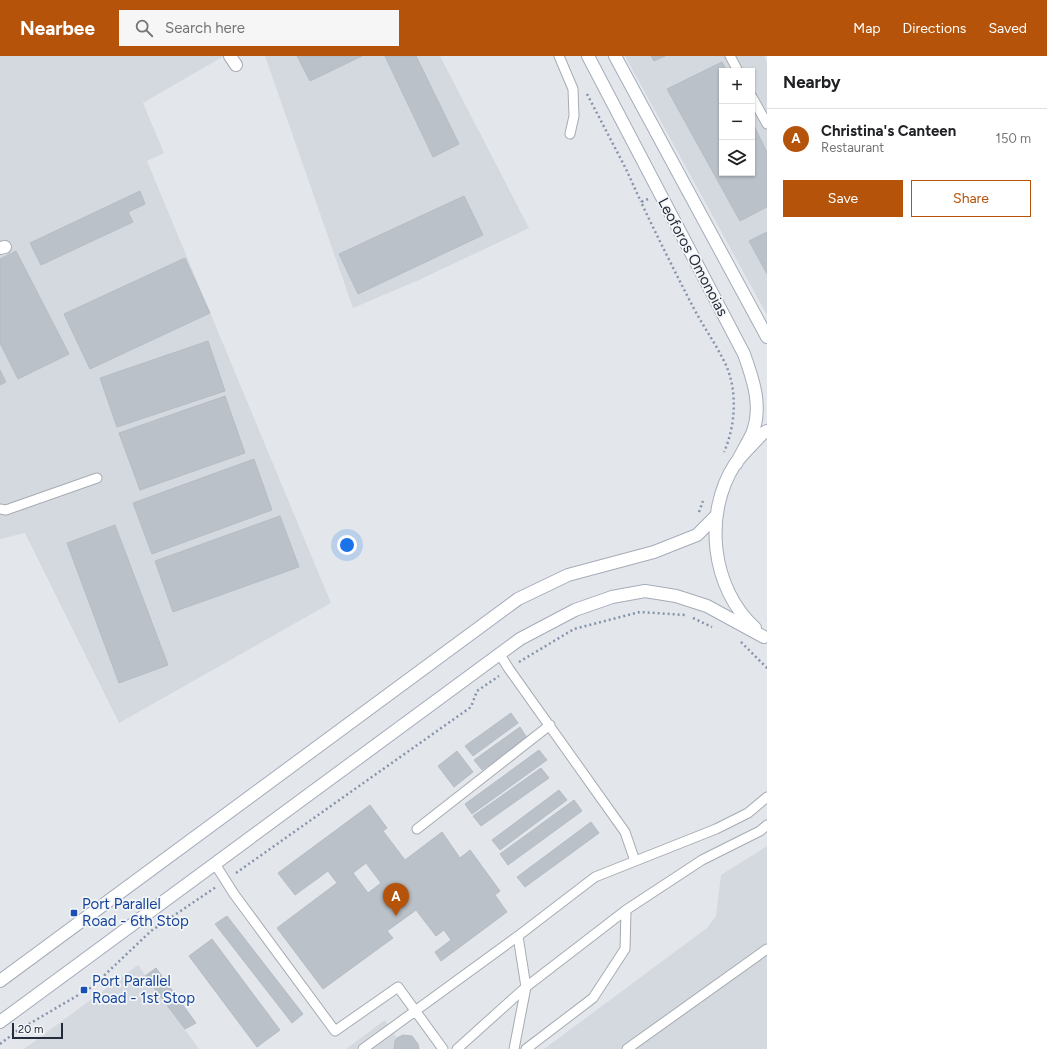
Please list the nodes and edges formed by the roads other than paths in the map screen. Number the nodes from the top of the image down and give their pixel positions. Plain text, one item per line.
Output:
1 (559, 56) edge
2 (588, 56) edge
3 (615, 56) edge
4 (730, 56) edge
5 (736, 68) edge
6 (755, 102) edge
7 (767, 124) edge
8 (570, 134) dead end
9 (767, 337) edge
10 (767, 431) edge
11 (736, 464) junction
12 (97, 478) dead end
13 (0, 509) edge
14 (716, 516) junction
15 (766, 638) edge
16 (499, 653) junction
17 (550, 725) junction
18 (767, 797) edge
19 (767, 825) edge
20 (417, 829) dead end
21 (635, 861) junction
22 (215, 864) junction
23 (626, 910) junction
24 (518, 936) junction
25 (767, 949) edge
26 (0, 981) edge
27 (526, 987) junction
28 (415, 1011) junction
29 (0, 1022) edge
30 (363, 1049) edge
31 (443, 1049) edge
32 (457, 1049) edge
33 (514, 1049) edge
34 (526, 1049) edge
35 (628, 1049) edge

1 - 8 lane
2 - 11 main road, Leoforos Omonoias
3 - 9 main road, Leoforos Omonoias
4 - 5 lane
6 - 7 lane
10 - 11 main road
11 - 14 main road
12 - 13 lane
14 - 15 main road
14 - 26 main road
15 - 16 main road
16 - 17 lane
16 - 22 main road
17 - 20 lane
17 - 21 lane
18 - 21 lane
19 - 23 lane
21 - 24 lane
22 - 28 lane
22 - 29 main road
23 - 27 lane
23 - 34 lane
24 - 27 lane
24 - 28 lane
25 - 35 lane
27 - 32 lane
27 - 33 lane
28 - 30 lane
28 - 31 lane

